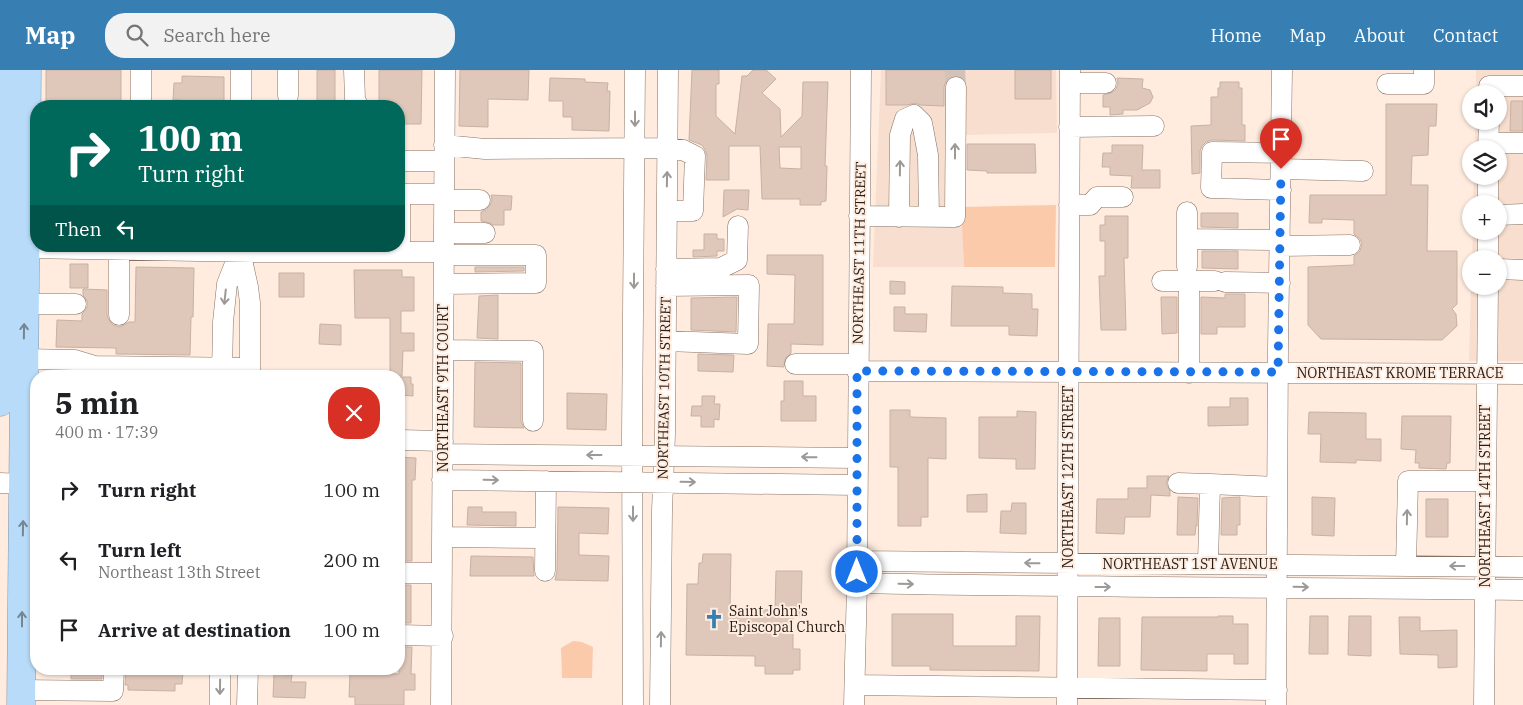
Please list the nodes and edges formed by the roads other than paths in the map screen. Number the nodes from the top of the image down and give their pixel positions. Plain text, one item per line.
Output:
1 (4, 70) edge
2 (27, 70) edge
3 (141, 70) edge
4 (241, 70) edge
5 (288, 70) edge
6 (354, 70) edge
7 (445, 70) edge
8 (635, 70) edge
9 (668, 70) edge
10 (860, 70) edge
11 (1282, 70) edge
12 (1424, 70) edge
13 (1070, 77) edge
14 (1106, 83) dead end
15 (1489, 83) edge
16 (1387, 84) dead end
17 (1523, 86) edge
18 (956, 87) tunnel mouth
19 (288, 96) dead end
20 (141, 100) edge
21 (241, 100) edge
22 (355, 100) edge
23 (1, 116) edge
24 (1154, 126) dead end
25 (1069, 127) junction
26 (1523, 143) edge
27 (1507, 144) edge
28 (635, 147) junction
29 (667, 148) junction
30 (1, 150) edge
31 (30, 150) edge
32 (444, 153) junction
33 (405, 160) edge
34 (1281, 161) junction
35 (1363, 171) dead end
36 (30, 179) edge
37 (1281, 190) junction
38 (405, 194) edge
39 (444, 197) junction
40 (1123, 197) dead end
41 (480, 200) dead end
42 (1069, 206) junction
43 (666, 211) junction
44 (1187, 212) dead end
45 (1523, 214) edge
46 (1507, 215) edge
47 (859, 216) junction
48 (899, 217) junction
49 (929, 217) junction
50 (738, 226) dead end
51 (485, 233) dead end
52 (1187, 239) junction
53 (1280, 243) junction
54 (1350, 245) dead end
55 (444, 247) junction
56 (6, 250) edge
57 (30, 250) edge
58 (405, 251) edge
59 (108, 252) edge
60 (239, 252) edge
61 (241, 252) edge
62 (1507, 269) edge
63 (1523, 270) edge
64 (1188, 274) junction
65 (666, 278) junction
66 (1162, 280) dead end
67 (1280, 283) junction
68 (444, 284) junction
69 (1488, 295) edge
70 (25, 304) junction
71 (76, 304) dead end
72 (119, 315) dead end
73 (0, 321) edge
74 (666, 340) junction
75 (443, 350) junction
76 (8, 358) edge
77 (795, 364) dead end
78 (857, 367) junction
79 (180, 370) edge
80 (222, 370) edge
81 (250, 370) edge
82 (1068, 371) junction
83 (1278, 372) junction
84 (1190, 373) junction
85 (1487, 374) junction
86 (1523, 374) edge
87 (24, 412) edge
88 (533, 421) dead end
89 (405, 441) edge
90 (443, 447) junction
91 (633, 455) junction
92 (664, 456) junction
93 (857, 458) junction
94 (442, 480) junction
95 (546, 481) junction
96 (1486, 481) junction
97 (633, 482) junction
98 (663, 482) junction
99 (1178, 483) dead end
100 (12, 484) edge
101 (1210, 484) junction
102 (857, 485) junction
103 (1277, 487) junction
104 (442, 536) junction
105 (540, 538) dead end
106 (856, 561) junction
107 (1068, 563) junction
108 (1208, 564) junction
109 (1277, 565) junction
110 (1406, 566) junction
111 (1485, 566) junction
112 (1523, 567) edge
113 (29, 571) edge
114 (545, 571) dead end
115 (405, 573) edge
116 (442, 573) junction
117 (857, 583) junction
118 (1068, 587) junction
119 (1277, 587) junction
120 (1485, 589) junction
121 (1523, 590) edge
122 (405, 635) edge
123 (442, 636) junction
124 (29, 646) edge
125 (633, 674) junction
126 (660, 674) junction
127 (114, 675) edge
128 (220, 675) edge
129 (248, 675) edge
130 (854, 695) edge
131 (1067, 696) edge
132 (21, 697) edge
133 (1276, 697) edge
134 (220, 705) edge
135 (247, 705) edge
136 (442, 705) edge
137 (633, 705) edge
138 (660, 705) edge
139 (1484, 705) edge

1 - 23 highway
2 - 31 highway
3 - 20 street
4 - 21 street
5 - 19 street
6 - 22 street
7 - 32 street, NORTHEAST 9TH COURT
8 -> 28 street
9 - 29 street, NORTHEAST 10TH STREET
10 - 47 street, NORTHEAST 11TH STREET
11 - 34 street
12 - 16 street
13 - 14 street
13 - 25 street, NORTHEAST 12TH STREET
15 - 17 street
49 -> 18 street
23 - 30 highway
24 - 25 street
25 - 42 street, NORTHEAST 12TH STREET
26 - 27 street
28 - 29 street
28 - 32 street
28 -> 91 street
43 -> 29 street, NORTHEAST 10TH STREET
29 - 43 street
30 - 56 highway
32 - 33 street
32 - 39 street, NORTHEAST 9TH COURT
34 - 35 street
34 - 37 street
34 - 37 street
36 - 56 highway
37 - 53 street
38 - 39 street
39 - 41 street
39 - 55 street, NORTHEAST 9TH COURT
40 - 42 street
42 - 82 street, NORTHEAST 12TH STREET
43 - 65 street, NORTHEAST 10TH STREET
44 - 52 street
45 - 46 street
47 - 48 street
47 - 78 street, NORTHEAST 11TH STREET
48 - 49 street
48 -> 49 street
50 - 65 street
51 - 55 street
52 - 53 street
52 - 64 street
53 - 54 street
53 - 67 street
55 - 58 street
55 - 68 street, NORTHEAST 9TH COURT
55 - 68 street
56 - 57 street
56 - 70 highway
56 - 73 highway
59 - 72 street
60 -> 80 street
61 - 81 street
62 - 63 street
64 - 66 street
64 - 67 street
64 - 84 street
65 - 74 street, NORTHEAST 10TH STREET
65 - 74 street
67 - 83 street
68 - 75 street, NORTHEAST 9TH COURT
69 - 85 street, NORTHEAST 14TH STREET
70 - 71 street
76 -> 70 highway
73 - 76 highway
74 - 92 street, NORTHEAST 10TH STREET
75 - 88 street
75 - 90 street, NORTHEAST 9TH COURT
76 - 79 street
76 - 87 highway
77 - 78 street, NORTHEAST KROME TERRACE
78 - 82 street, NORTHEAST KROME TERRACE
78 - 93 street, NORTHEAST 11TH STREET
82 - 84 street, NORTHEAST KROME TERRACE
82 - 107 street, NORTHEAST 12TH STREET
83 - 84 street, NORTHEAST KROME TERRACE
83 - 85 street, NORTHEAST KROME TERRACE
83 - 103 street
85 - 86 street, NORTHEAST KROME TERRACE
85 - 96 street, NORTHEAST 14TH STREET
87 - 100 highway
89 - 90 street
91 -> 90 street
90 - 94 street, NORTHEAST 9TH COURT
91 - 92 street
91 - 97 street
93 -> 92 street
92 - 98 street, NORTHEAST 10TH STREET
93 - 102 street, NORTHEAST 11TH STREET
94 -> 95 street
94 - 104 street, NORTHEAST 9TH COURT
95 - 97 street
95 - 114 street
110 -> 96 street
96 - 111 street, NORTHEAST 14TH STREET
97 - 98 street
97 -> 125 street
98 -> 102 street
126 -> 98 street, NORTHEAST 10TH STREET
99 - 101 street
113 -> 100 highway
101 - 103 street
101 - 108 street
102 - 106 street, NORTHEAST 11TH STREET
103 - 109 street
104 - 105 street
104 - 116 street, NORTHEAST 9TH COURT
107 -> 106 street, NORTHEAST 1ST AVENUE
106 - 117 street, NORTHEAST 11TH STREET
107 - 108 street, NORTHEAST 1ST AVENUE
107 - 118 street, NORTHEAST 12TH STREET
108 - 109 street, NORTHEAST 1ST AVENUE
109 - 110 street, NORTHEAST 1ST AVENUE
109 - 119 street
111 -> 110 street, NORTHEAST 1ST AVENUE
111 - 112 street, NORTHEAST 1ST AVENUE
111 - 120 street, NORTHEAST 14TH STREET
124 -> 113 highway
115 - 116 street
116 - 123 street, NORTHEAST 9TH COURT
117 -> 118 street, NORTHEAST 1ST AVENUE
117 - 130 street, NORTHEAST 11TH STREET
118 -> 119 street, NORTHEAST 1ST AVENUE
118 - 131 street, NORTHEAST 12TH STREET
119 -> 120 street, NORTHEAST 1ST AVENUE
119 - 133 street
120 - 121 street, NORTHEAST 1ST AVENUE
120 - 139 street, NORTHEAST 14TH STREET
122 - 123 street
123 - 136 street, NORTHEAST 9TH COURT
124 - 132 highway
125 - 126 street
125 - 137 street
126 - 138 street, NORTHEAST 10TH STREET
127 - 132 street
128 -> 134 street
129 - 135 street
130 - 131 street
131 - 133 street

